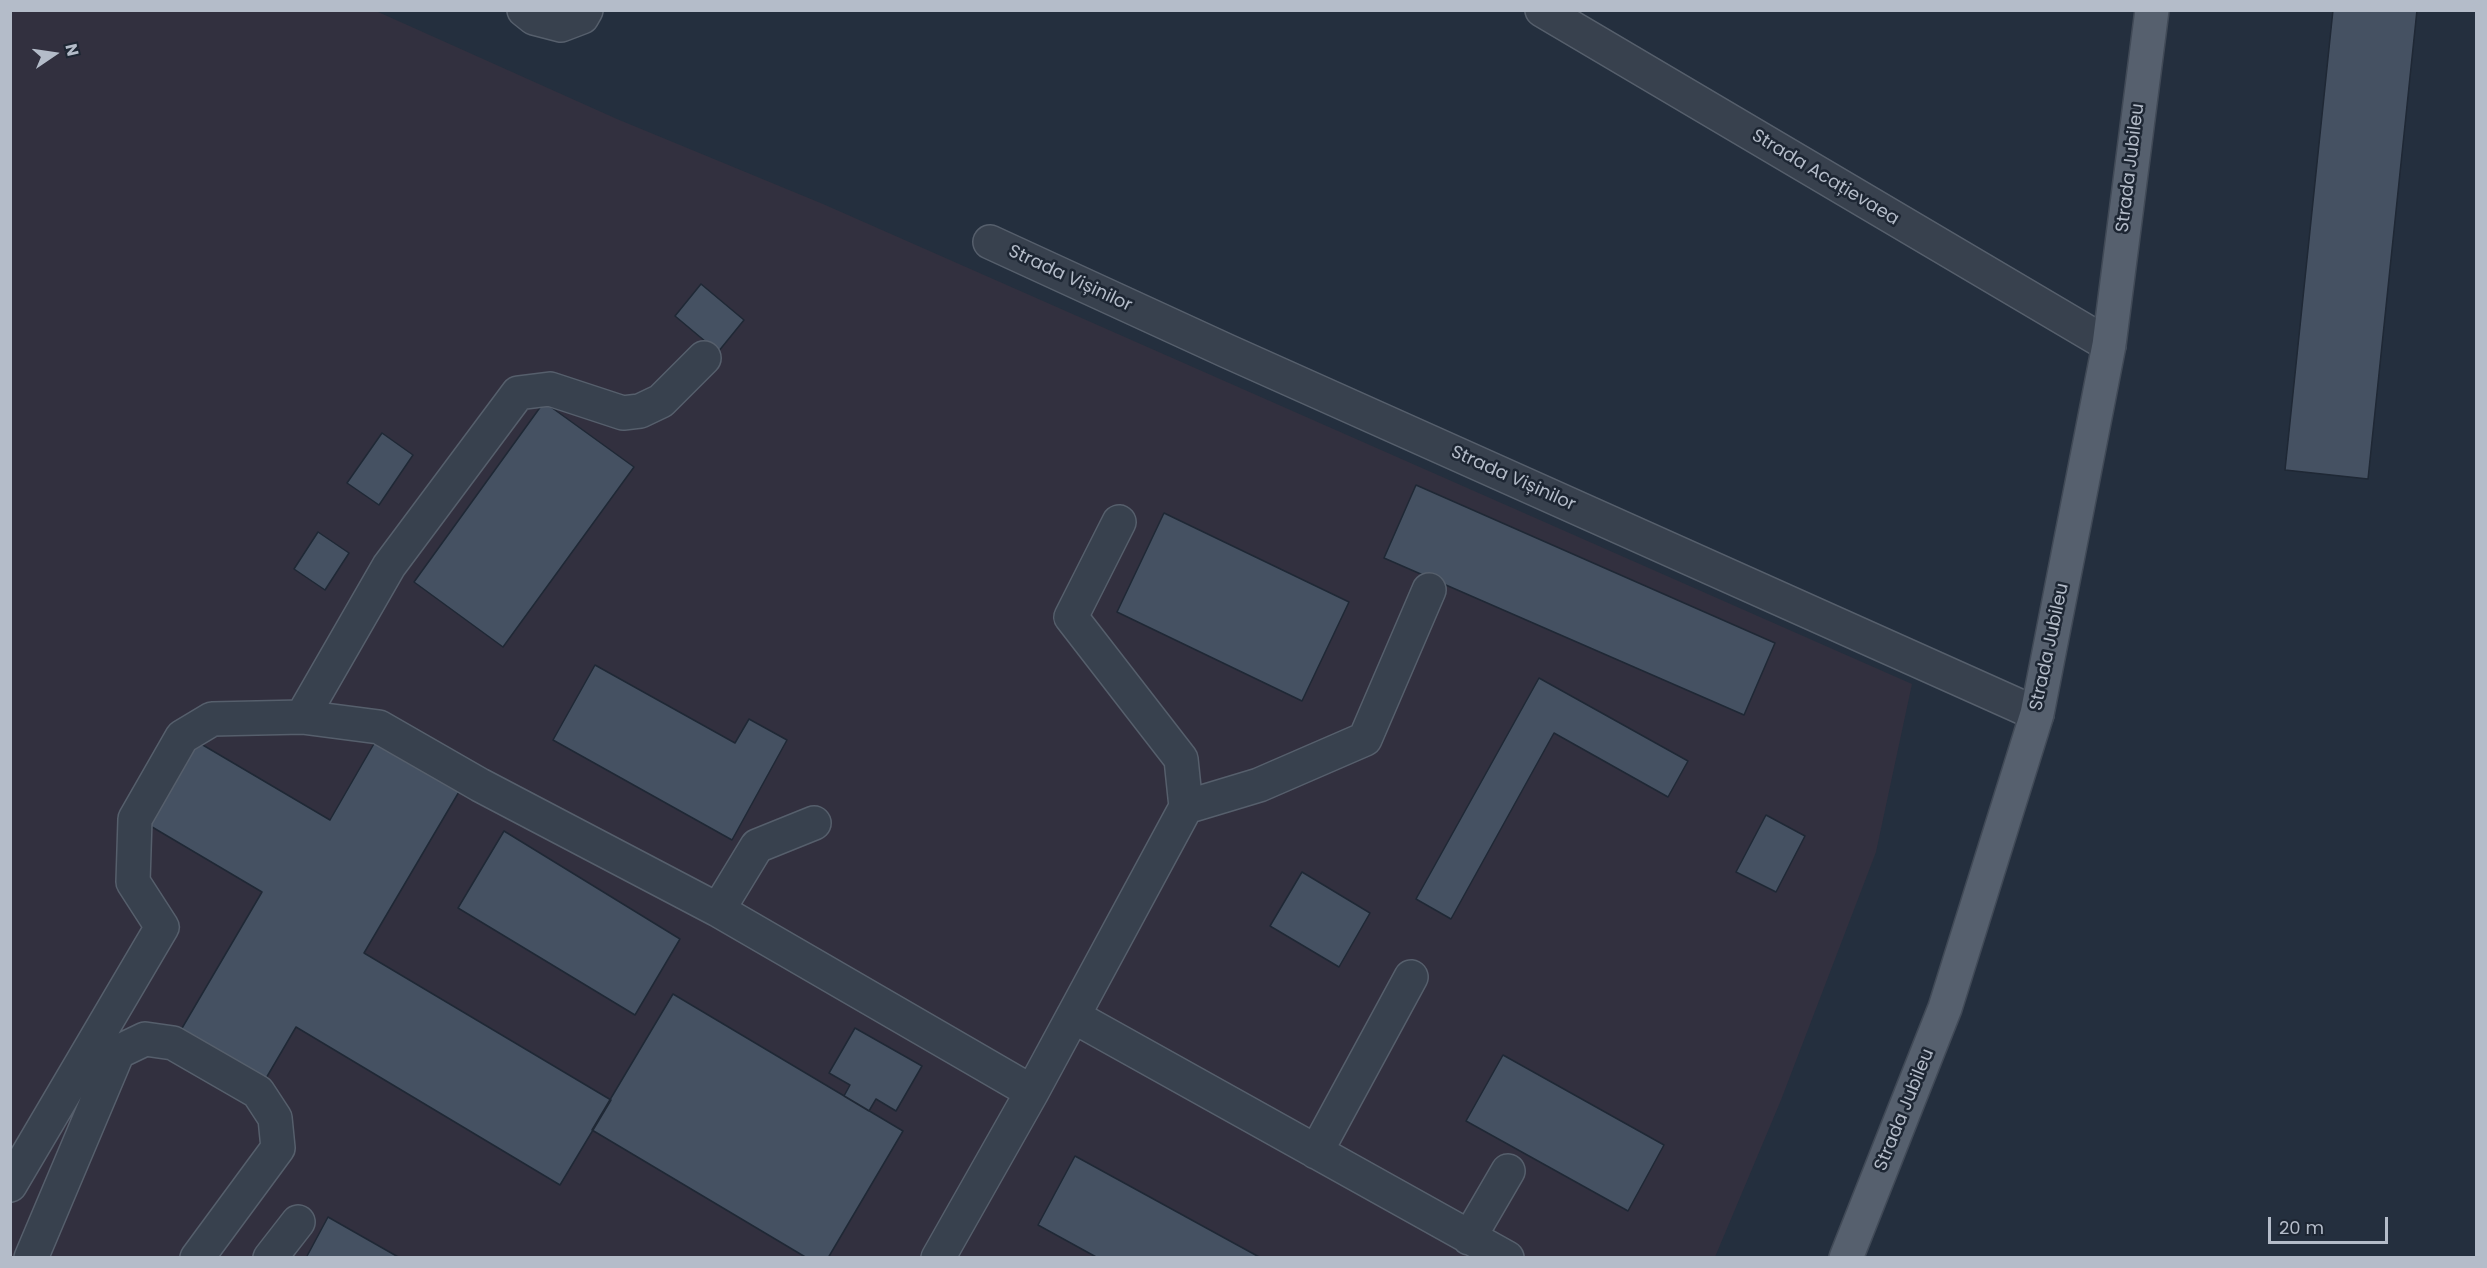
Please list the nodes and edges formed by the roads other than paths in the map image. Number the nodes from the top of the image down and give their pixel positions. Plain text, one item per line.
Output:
1 (524, 10) edge
2 (586, 10) edge
3 (1542, 10) edge
4 (2152, 10) edge
5 (990, 242) dead end
6 (2109, 345) junction
7 (704, 358) dead end
8 (1119, 522) dead end
9 (1430, 590) dead end
10 (2037, 714) junction
11 (302, 717) junction
12 (1186, 807) junction
13 (814, 823) dead end
14 (718, 910) junction
15 (1411, 977) dead end
16 (1073, 1016) junction
17 (1032, 1092) junction
18 (1316, 1152) junction
19 (1508, 1171) dead end
20 (10, 1185) edge
21 (298, 1222) dead end
22 (1469, 1238) junction
23 (32, 1257) edge
24 (197, 1257) edge
25 (270, 1257) edge
26 (938, 1257) edge
27 (1507, 1257) edge
28 (1846, 1257) edge

1 - 2 street
3 - 6 street, Strada Acațievaea
4 - 6 main road, Strada Jubileu
5 - 10 street, Strada Vișinilor
6 - 10 main road, Strada Jubileu
7 - 11 street
8 - 12 street
9 - 12 street
10 - 28 main road, Strada Jubileu
11 - 14 street
11 - 20 street
12 - 16 street
13 - 14 street
14 - 17 street
15 - 18 street
16 - 17 street
16 - 18 street
17 - 26 street
18 - 22 street
19 - 22 street
21 - 25 street
22 - 27 street
23 - 24 street

